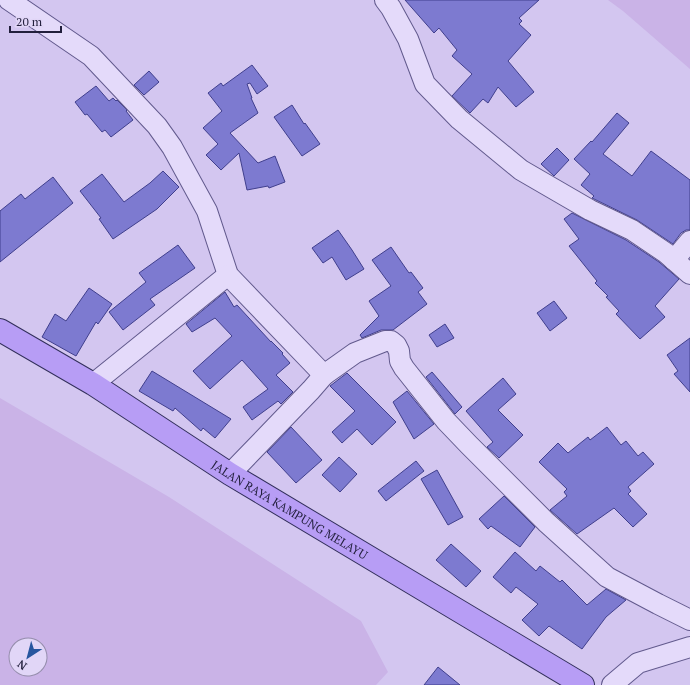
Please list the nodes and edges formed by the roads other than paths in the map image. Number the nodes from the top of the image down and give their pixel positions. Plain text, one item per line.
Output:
1 (9, 0) edge
2 (385, 0) edge
3 (690, 241) edge
4 (674, 260) junction
5 (690, 274) edge
6 (228, 275) junction
7 (0, 330) edge
8 (324, 375) junction
9 (93, 384) junction
10 (230, 474) junction
11 (690, 620) edge
12 (690, 647) edge
13 (583, 685) edge
14 (612, 685) edge

1 - 6 street
2 - 4 street
3 - 4 street
4 - 5 street
6 - 8 street
6 - 9 street
7 - 9 main road, JALAN RAYA KAMPUNG MELAYU
8 - 10 street
8 - 11 street
9 - 10 main road, JALAN RAYA KAMPUNG MELAYU
10 - 13 main road, JALAN RAYA KAMPUNG MELAYU
12 - 14 street

